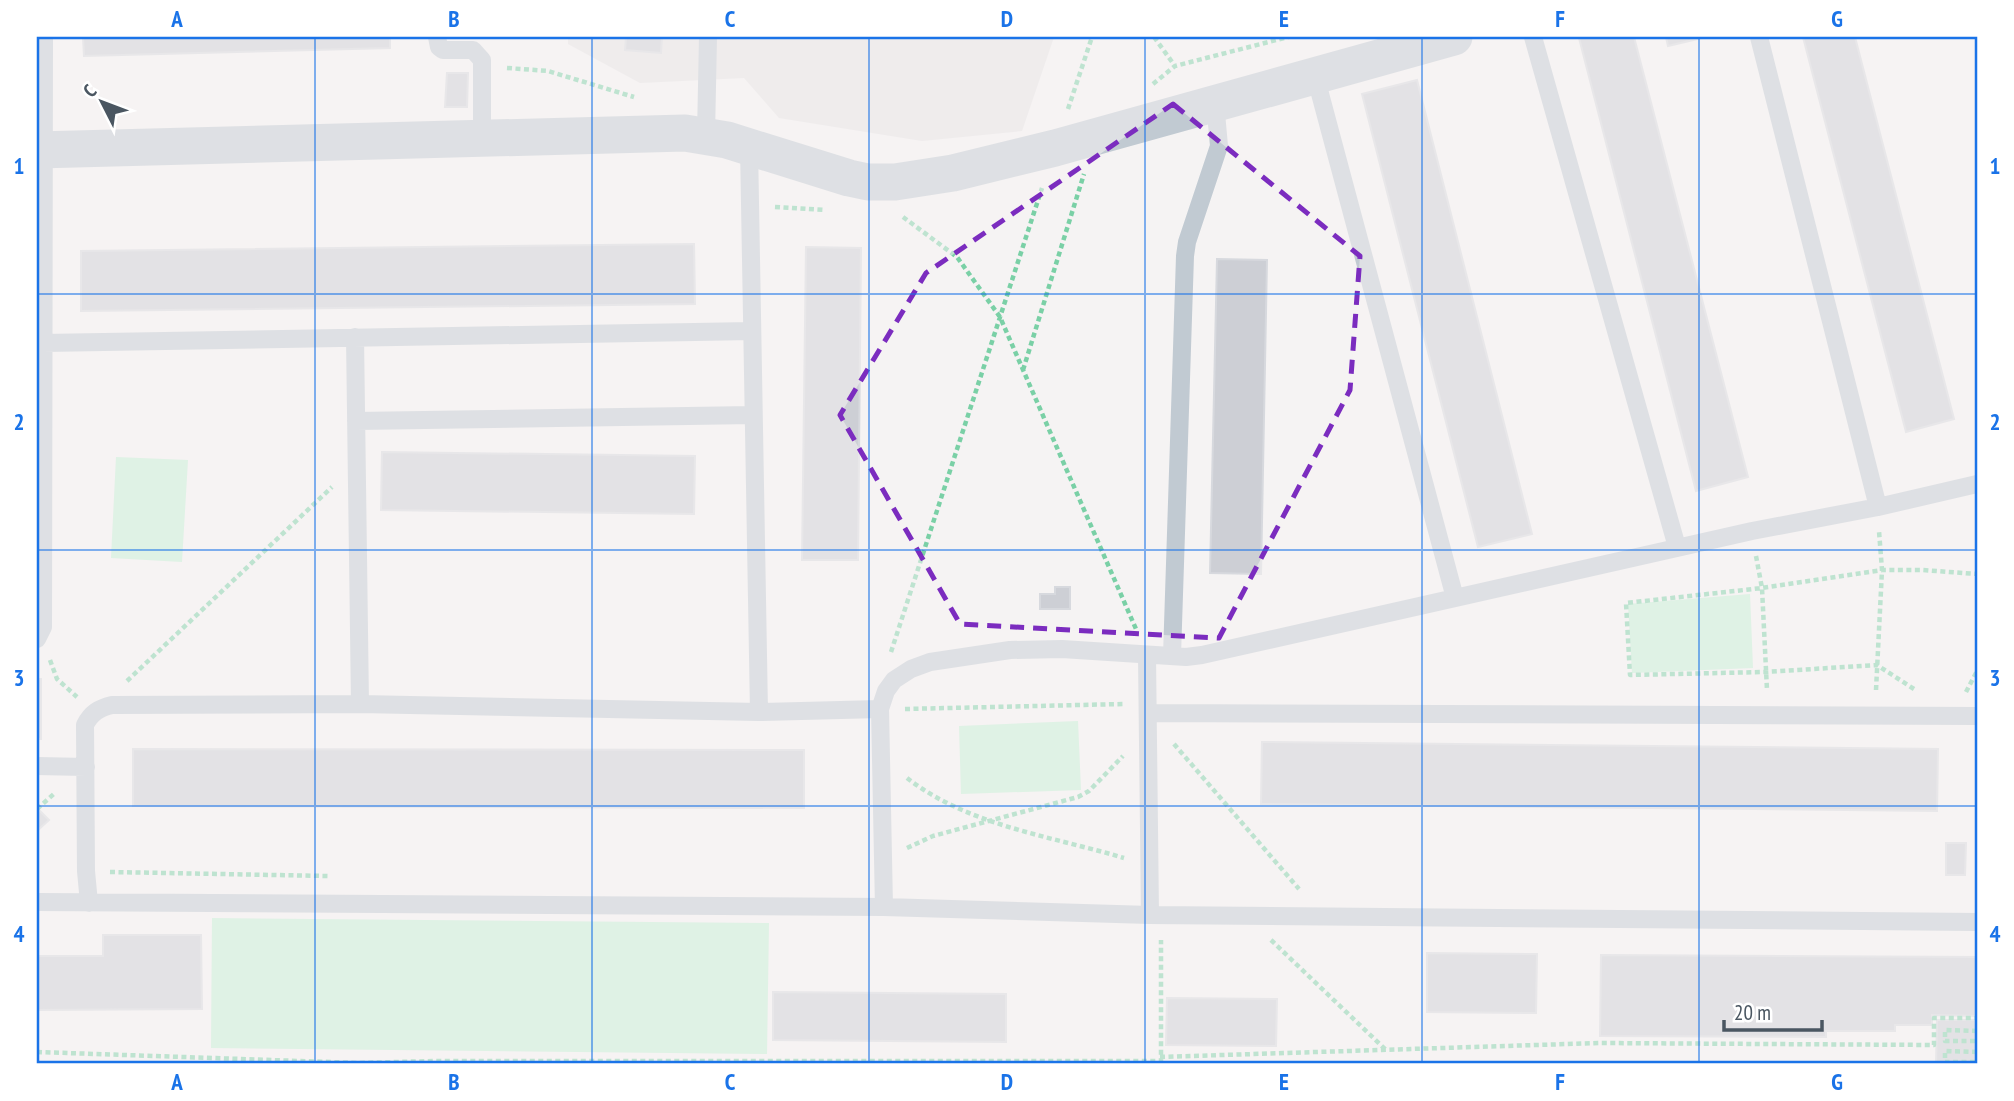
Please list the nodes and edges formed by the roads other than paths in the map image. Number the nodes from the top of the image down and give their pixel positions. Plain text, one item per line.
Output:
1 (44, 37) edge
2 (437, 37) edge
3 (708, 37) edge
4 (1454, 37) edge
5 (1533, 37) edge
6 (1759, 37) edge
7 (1315, 75) junction
8 (1215, 102) junction
9 (706, 135) junction
10 (482, 138) junction
11 (749, 146) junction
12 (40, 150) edge
13 (752, 331) junction
14 (355, 337) junction
15 (43, 342) junction
16 (753, 415) junction
17 (356, 421) junction
18 (1977, 484) edge
19 (1878, 507) junction
20 (1677, 547) junction
21 (1455, 598) junction
22 (37, 639) edge
23 (1147, 656) junction
24 (1172, 656) junction
25 (360, 704) junction
26 (880, 709) junction
27 (759, 712) junction
28 (1148, 715) junction
29 (1977, 716) edge
30 (37, 766) edge
31 (86, 766) junction
32 (37, 902) edge
33 (89, 903) junction
34 (884, 907) junction
35 (1155, 915) junction
36 (1977, 922) edge

1 - 12 lane
2 - 10 lane
3 - 9 lane
4 - 7 street
5 - 20 lane
6 - 19 lane
7 - 8 street
7 - 21 lane
8 - 11 street
8 - 24 lane
9 - 10 street
9 - 11 street
10 - 12 street
11 - 13 lane
12 - 15 lane
13 - 14 lane
13 - 16 lane
14 - 15 lane
14 - 17 lane
15 - 22 lane
16 - 17 lane
16 - 27 lane
17 - 25 lane
18 - 19 lane
19 - 20 lane
20 - 21 lane
21 - 24 lane
23 - 24 lane
23 - 26 lane
23 - 28 lane
25 - 27 lane
25 - 31 lane
26 - 27 lane
26 - 34 lane
28 - 29 lane
28 - 35 lane
30 - 31 lane
31 - 33 lane
32 - 33 lane
33 - 34 lane
34 - 35 lane
35 - 36 lane

